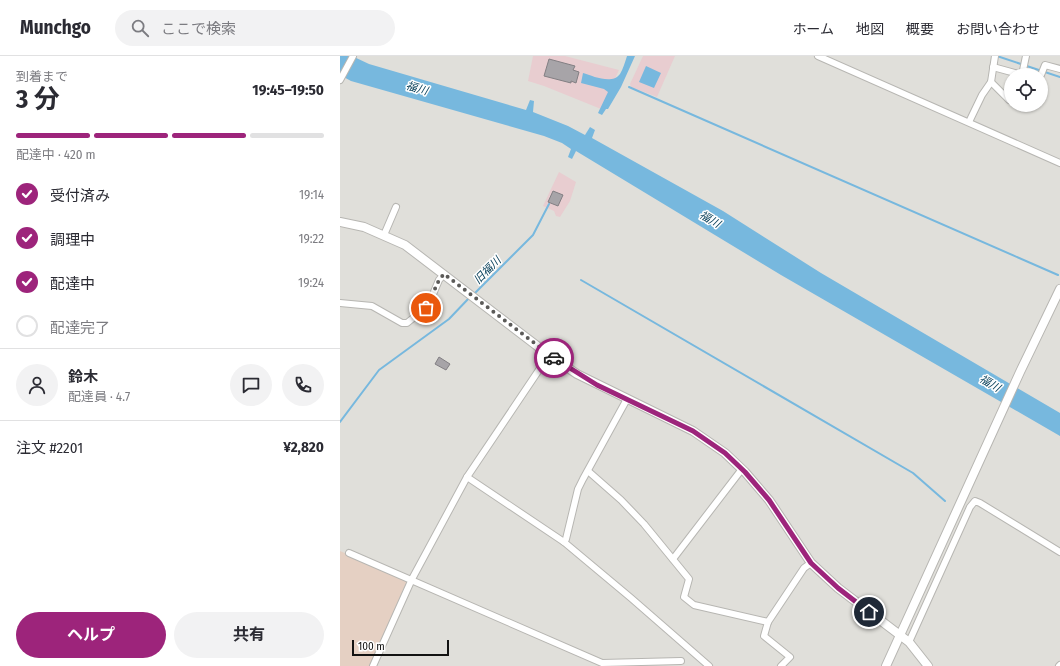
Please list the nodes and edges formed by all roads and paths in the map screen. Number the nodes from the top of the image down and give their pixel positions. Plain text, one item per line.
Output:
1 (353, 56) edge
2 (818, 56) edge
3 (995, 56) edge
4 (1026, 56) edge
5 (993, 66) junction
6 (1023, 68) edge
7 (1044, 68) edge
8 (1004, 69) edge
9 (1060, 69) edge
10 (340, 80) edge
11 (991, 82) junction
12 (1004, 95) edge
13 (969, 122) junction
14 (1060, 163) edge
15 (396, 207) dead end
16 (340, 222) edge
17 (384, 235) junction
18 (444, 274) junction
19 (1060, 289) edge
20 (340, 303) edge
21 (549, 355) junction
22 (627, 399) junction
23 (742, 469) junction
24 (588, 471) junction
25 (466, 477) junction
26 (564, 542) junction
27 (1060, 552) edge
28 (349, 553) dead end
29 (673, 559) junction
30 (811, 563) junction
31 (412, 579) junction
32 (768, 622) junction
33 (900, 636) junction
34 (908, 642) junction
35 (681, 661) dead end
36 (373, 666) edge
37 (709, 666) edge
38 (781, 666) edge
39 (886, 666) edge
40 (928, 666) edge

1 - 10 street
2 - 13 street
3 - 5 street
4 - 6 street
5 - 8 street
5 - 11 street
7 - 9 street
11 - 12 street
11 - 13 street
13 - 14 street
15 - 17 street
16 - 17 street
17 - 18 street
18 - 20 street
18 - 21 street
19 - 33 street
21 - 22 street
21 - 25 street
22 - 23 street
22 - 24 street
23 - 29 street
23 - 30 street
24 - 26 street
24 - 29 street
25 - 26 street
25 - 31 street
26 - 37 street
27 - 34 street
28 - 31 street
29 - 32 street
30 - 32 street
30 - 33 street
31 - 35 street
31 - 36 street
32 - 38 street
33 - 34 street
33 - 39 street
34 - 40 street

